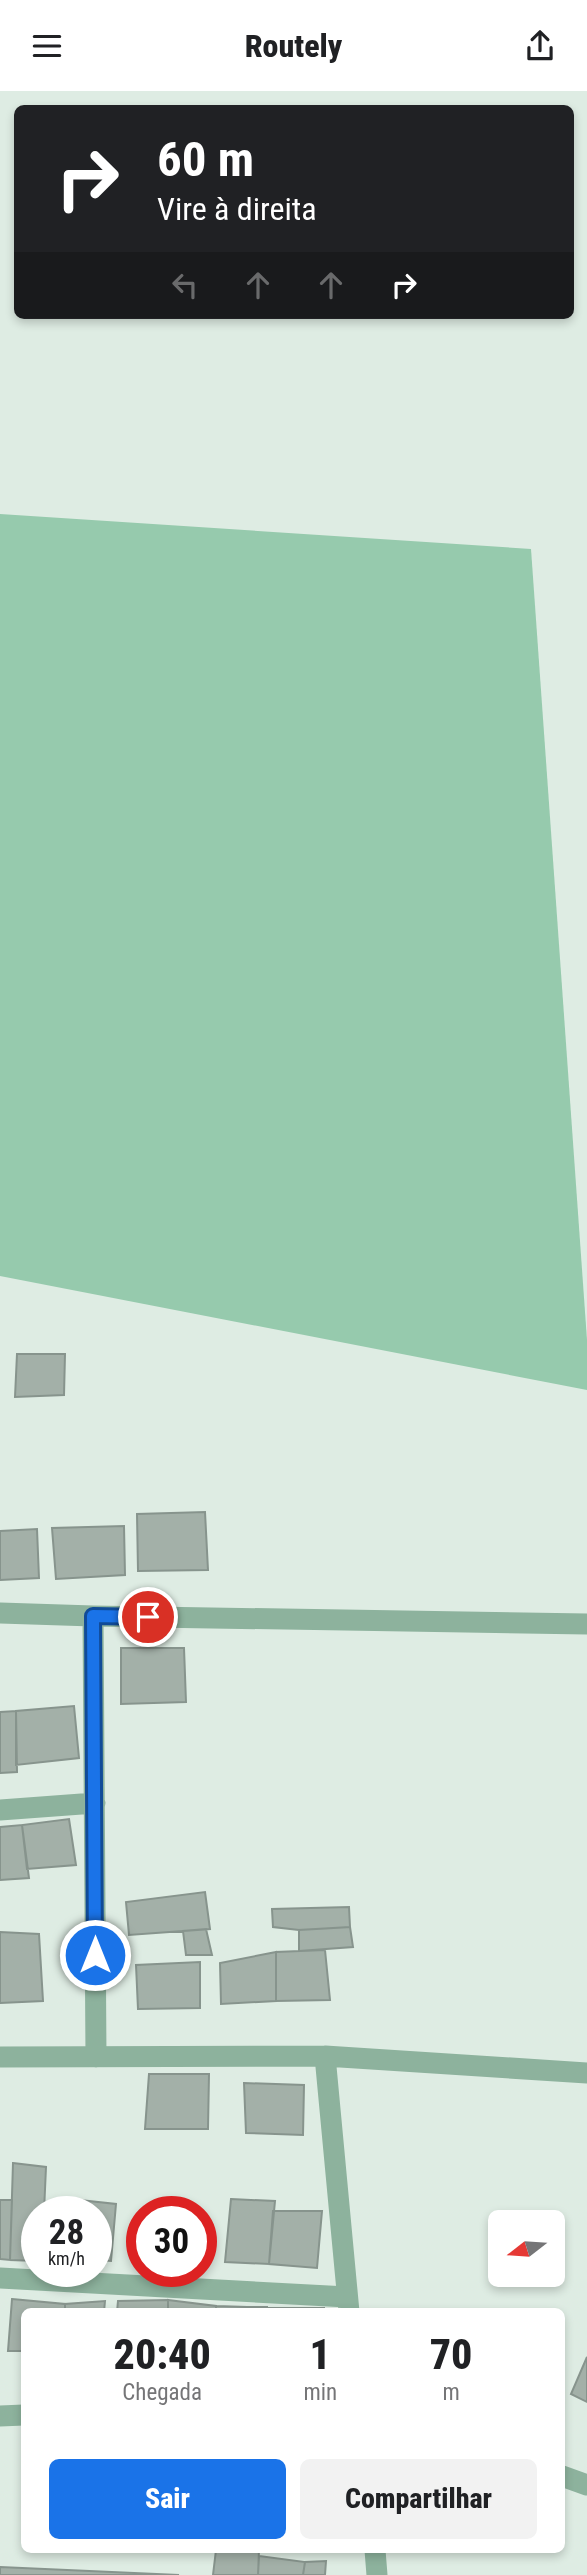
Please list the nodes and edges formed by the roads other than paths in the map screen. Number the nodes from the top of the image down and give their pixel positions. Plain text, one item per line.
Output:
1 (0, 1612) edge
2 (93, 1616) junction
3 (587, 1624) edge
4 (95, 1803) junction
5 (0, 1810) edge
6 (325, 2056) junction
7 (0, 2057) edge
8 (96, 2057) junction
9 (587, 2073) edge
10 (0, 2278) edge
11 (348, 2304) edge
12 (21, 2415) edge
13 (0, 2416) edge
14 (565, 2477) edge
15 (587, 2485) edge
16 (374, 2553) edge
17 (377, 2575) edge

1 - 2 street
2 - 3 street
2 - 4 street
4 - 5 street
4 - 8 street
6 - 8 street
6 - 9 street
6 - 11 street
7 - 8 street
10 - 11 street
12 - 13 street
14 - 15 street
16 - 17 street

